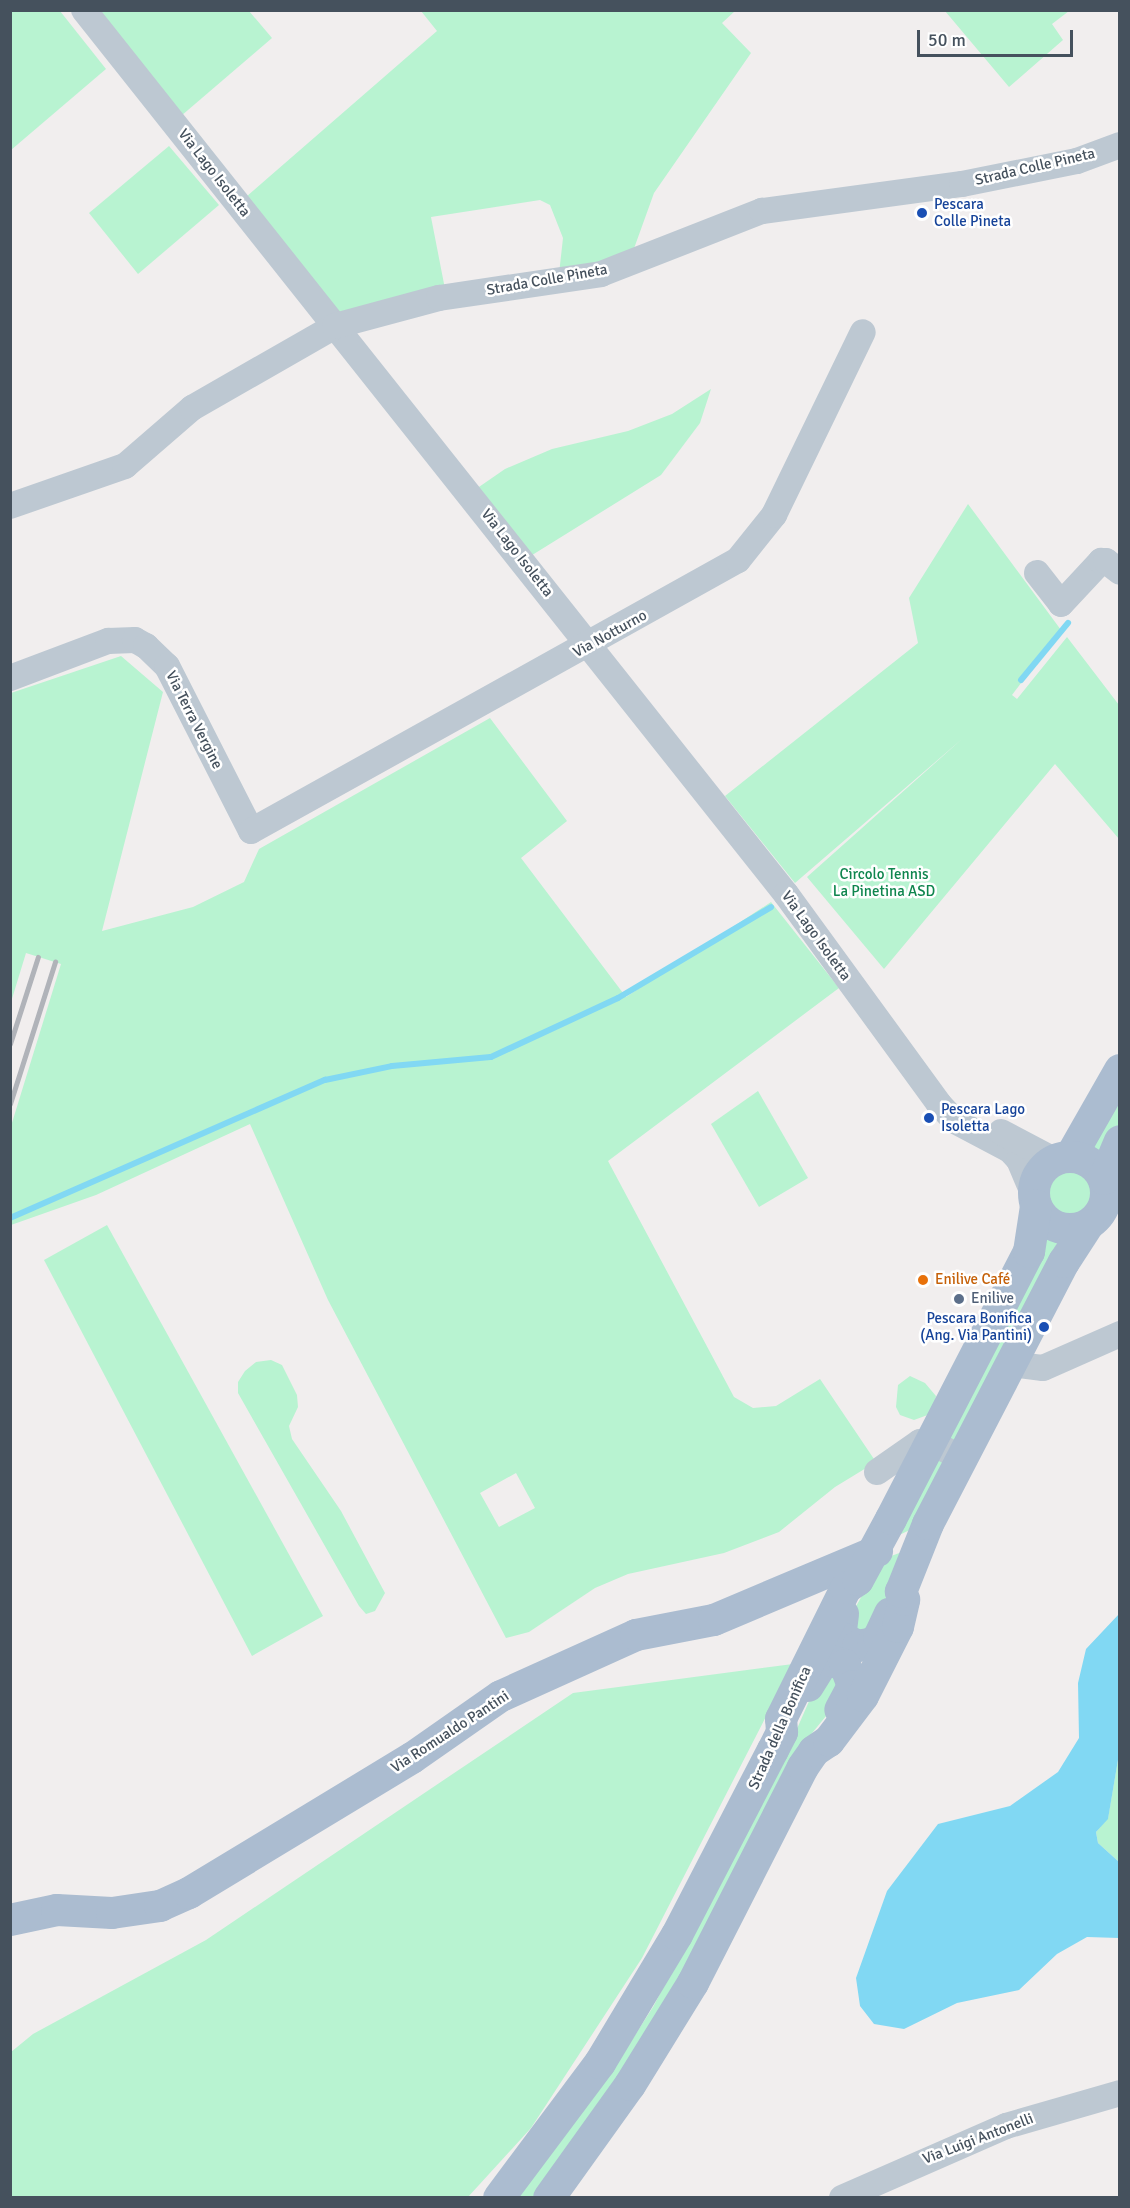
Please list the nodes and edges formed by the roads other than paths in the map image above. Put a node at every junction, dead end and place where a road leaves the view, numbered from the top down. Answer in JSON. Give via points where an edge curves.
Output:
{"nodes":[{"id":1,"x":84,"y":10,"type":"edge"},
{"id":2,"x":1119,"y":144,"type":"edge"},
{"id":3,"x":335,"y":326,"type":"junction"},
{"id":4,"x":863,"y":332,"type":"dead end"},
{"id":5,"x":10,"y":506,"type":"edge"},
{"id":6,"x":1119,"y":572,"type":"edge"},
{"id":7,"x":1037,"y":573,"type":"dead end"},
{"id":8,"x":589,"y":646,"type":"junction"},
{"id":9,"x":10,"y":678,"type":"edge"},
{"id":10,"x":251,"y":831,"type":"joint"},
{"id":11,"x":1119,"y":1070,"type":"edge"},
{"id":12,"x":939,"y":1104,"type":"junction"},
{"id":13,"x":1119,"y":1141,"type":"edge"},
{"id":14,"x":1063,"y":1158,"type":"junction"},
{"id":15,"x":1104,"y":1179,"type":"junction"},
{"id":16,"x":1035,"y":1201,"type":"junction"},
{"id":17,"x":1088,"y":1225,"type":"junction"},
{"id":18,"x":1119,"y":1334,"type":"edge"},
{"id":19,"x":1011,"y":1364,"type":"junction"},
{"id":20,"x":931,"y":1442,"type":"junction"},
{"id":21,"x":966,"y":1450,"type":"junction"},
{"id":22,"x":877,"y":1472,"type":"dead end"},
{"id":23,"x":928,"y":1524,"type":"junction"},
{"id":24,"x":873,"y":1552,"type":"junction"},
{"id":25,"x":858,"y":1580,"type":"junction"},
{"id":26,"x":901,"y":1592,"type":"junction"},
{"id":27,"x":782,"y":1732,"type":"junction"},
{"id":28,"x":814,"y":1751,"type":"junction"},
{"id":29,"x":10,"y":1920,"type":"edge"},
{"id":30,"x":1119,"y":2093,"type":"edge"},
{"id":31,"x":499,"y":2198,"type":"edge"},
{"id":32,"x":549,"y":2198,"type":"edge"},
{"id":33,"x":842,"y":2198,"type":"edge"}],
"edges":[{"from":1,"to":3,"type":"street","name":"Via Lago Isoletta"},
{"from":2,"to":3,"type":"street","name":"Strada Colle Pineta","via":[[1077,160],[962,184],[762,211],[601,274],[439,298]]},
{"from":3,"to":5,"type":"street","name":"Strada Colle Pineta","via":[[192,408],[125,466]]},
{"from":3,"to":8,"type":"street","name":"Via Lago Isoletta"},
{"from":4,"to":8,"type":"street","name":"Via Notturno","via":[[774,515],[752,547],[731,564]]},
{"from":6,"to":7,"type":"street","via":[[1101,561],[1061,604]]},
{"from":8,"to":10,"type":"street","name":"Via Notturno"},
{"from":8,"to":12,"type":"street","name":"Via Lago Isoletta","via":[[786,894]]},
{"from":9,"to":10,"type":"street","name":"Via Terra Vergine","via":[[108,641],[135,640],[146,646],[167,666]]},
{"from":11,"to":14,"type":"main road"},
{"from":12,"to":14,"type":"street","name":"Via Lago Isoletta"},
{"from":12,"to":16,"type":"street","name":"Via Lago Isoletta","via":[[955,1121],[1010,1150],[1019,1160]]},
{"from":13,"to":15,"type":"main road"},
{"from":14,"to":15,"type":"main road","via":[[1095,1165]]},
{"from":14,"to":16,"type":"main road","via":[[1038,1174]]},
{"from":15,"to":17,"type":"main road","via":[[1104,1205]]},
{"from":16,"to":17,"type":"main road","via":[[1053,1225],[1071,1229]]},
{"from":16,"to":20,"type":"main road","name":"Strada della Bonifica","via":[[1029,1252]]},
{"from":17,"to":19,"type":"main road"},
{"from":18,"to":19,"type":"street","via":[[1043,1368]]},
{"from":19,"to":21,"type":"main road"},
{"from":20,"to":21,"type":"street","via":[[954,1454]]},
{"from":20,"to":22,"type":"street","via":[[920,1442]]},
{"from":20,"to":24,"type":"main road","name":"Strada della Bonifica"},
{"from":21,"to":23,"type":"main road"},
{"from":23,"to":24,"type":"main road","name":"Via Romualdo Pantini","via":[[914,1538]]},
{"from":23,"to":26,"type":"main road"},
{"from":24,"to":25,"type":"main road","name":"Strada della Bonifica"},
{"from":24,"to":29,"type":"main road","name":"Via Romualdo Pantini","via":[[714,1620],[636,1635],[501,1696],[412,1758],[189,1893],[160,1906],[112,1913],[57,1910]]},
{"from":25,"to":26,"type":"main road","via":[[839,1627],[840,1637],[854,1645],[868,1644],[879,1637]]},
{"from":25,"to":27,"type":"main road","name":"Strada della Bonifica","via":[[846,1588],[781,1719]]},
{"from":26,"to":28,"type":"main road","via":[[903,1611],[898,1627],[863,1696],[829,1741]]},
{"from":27,"to":28,"type":"main road","via":[[792,1723],[820,1664],[831,1658],[839,1661],[851,1673],[853,1686]]},
{"from":27,"to":31,"type":"main road","name":"Strada della Bonifica","via":[[624,2028],[542,2145]]},
{"from":28,"to":32,"type":"main road","via":[[664,2033]]},
{"from":30,"to":33,"type":"street","name":"Via Luigi Antonelli","via":[[1006,2126]]}]}
